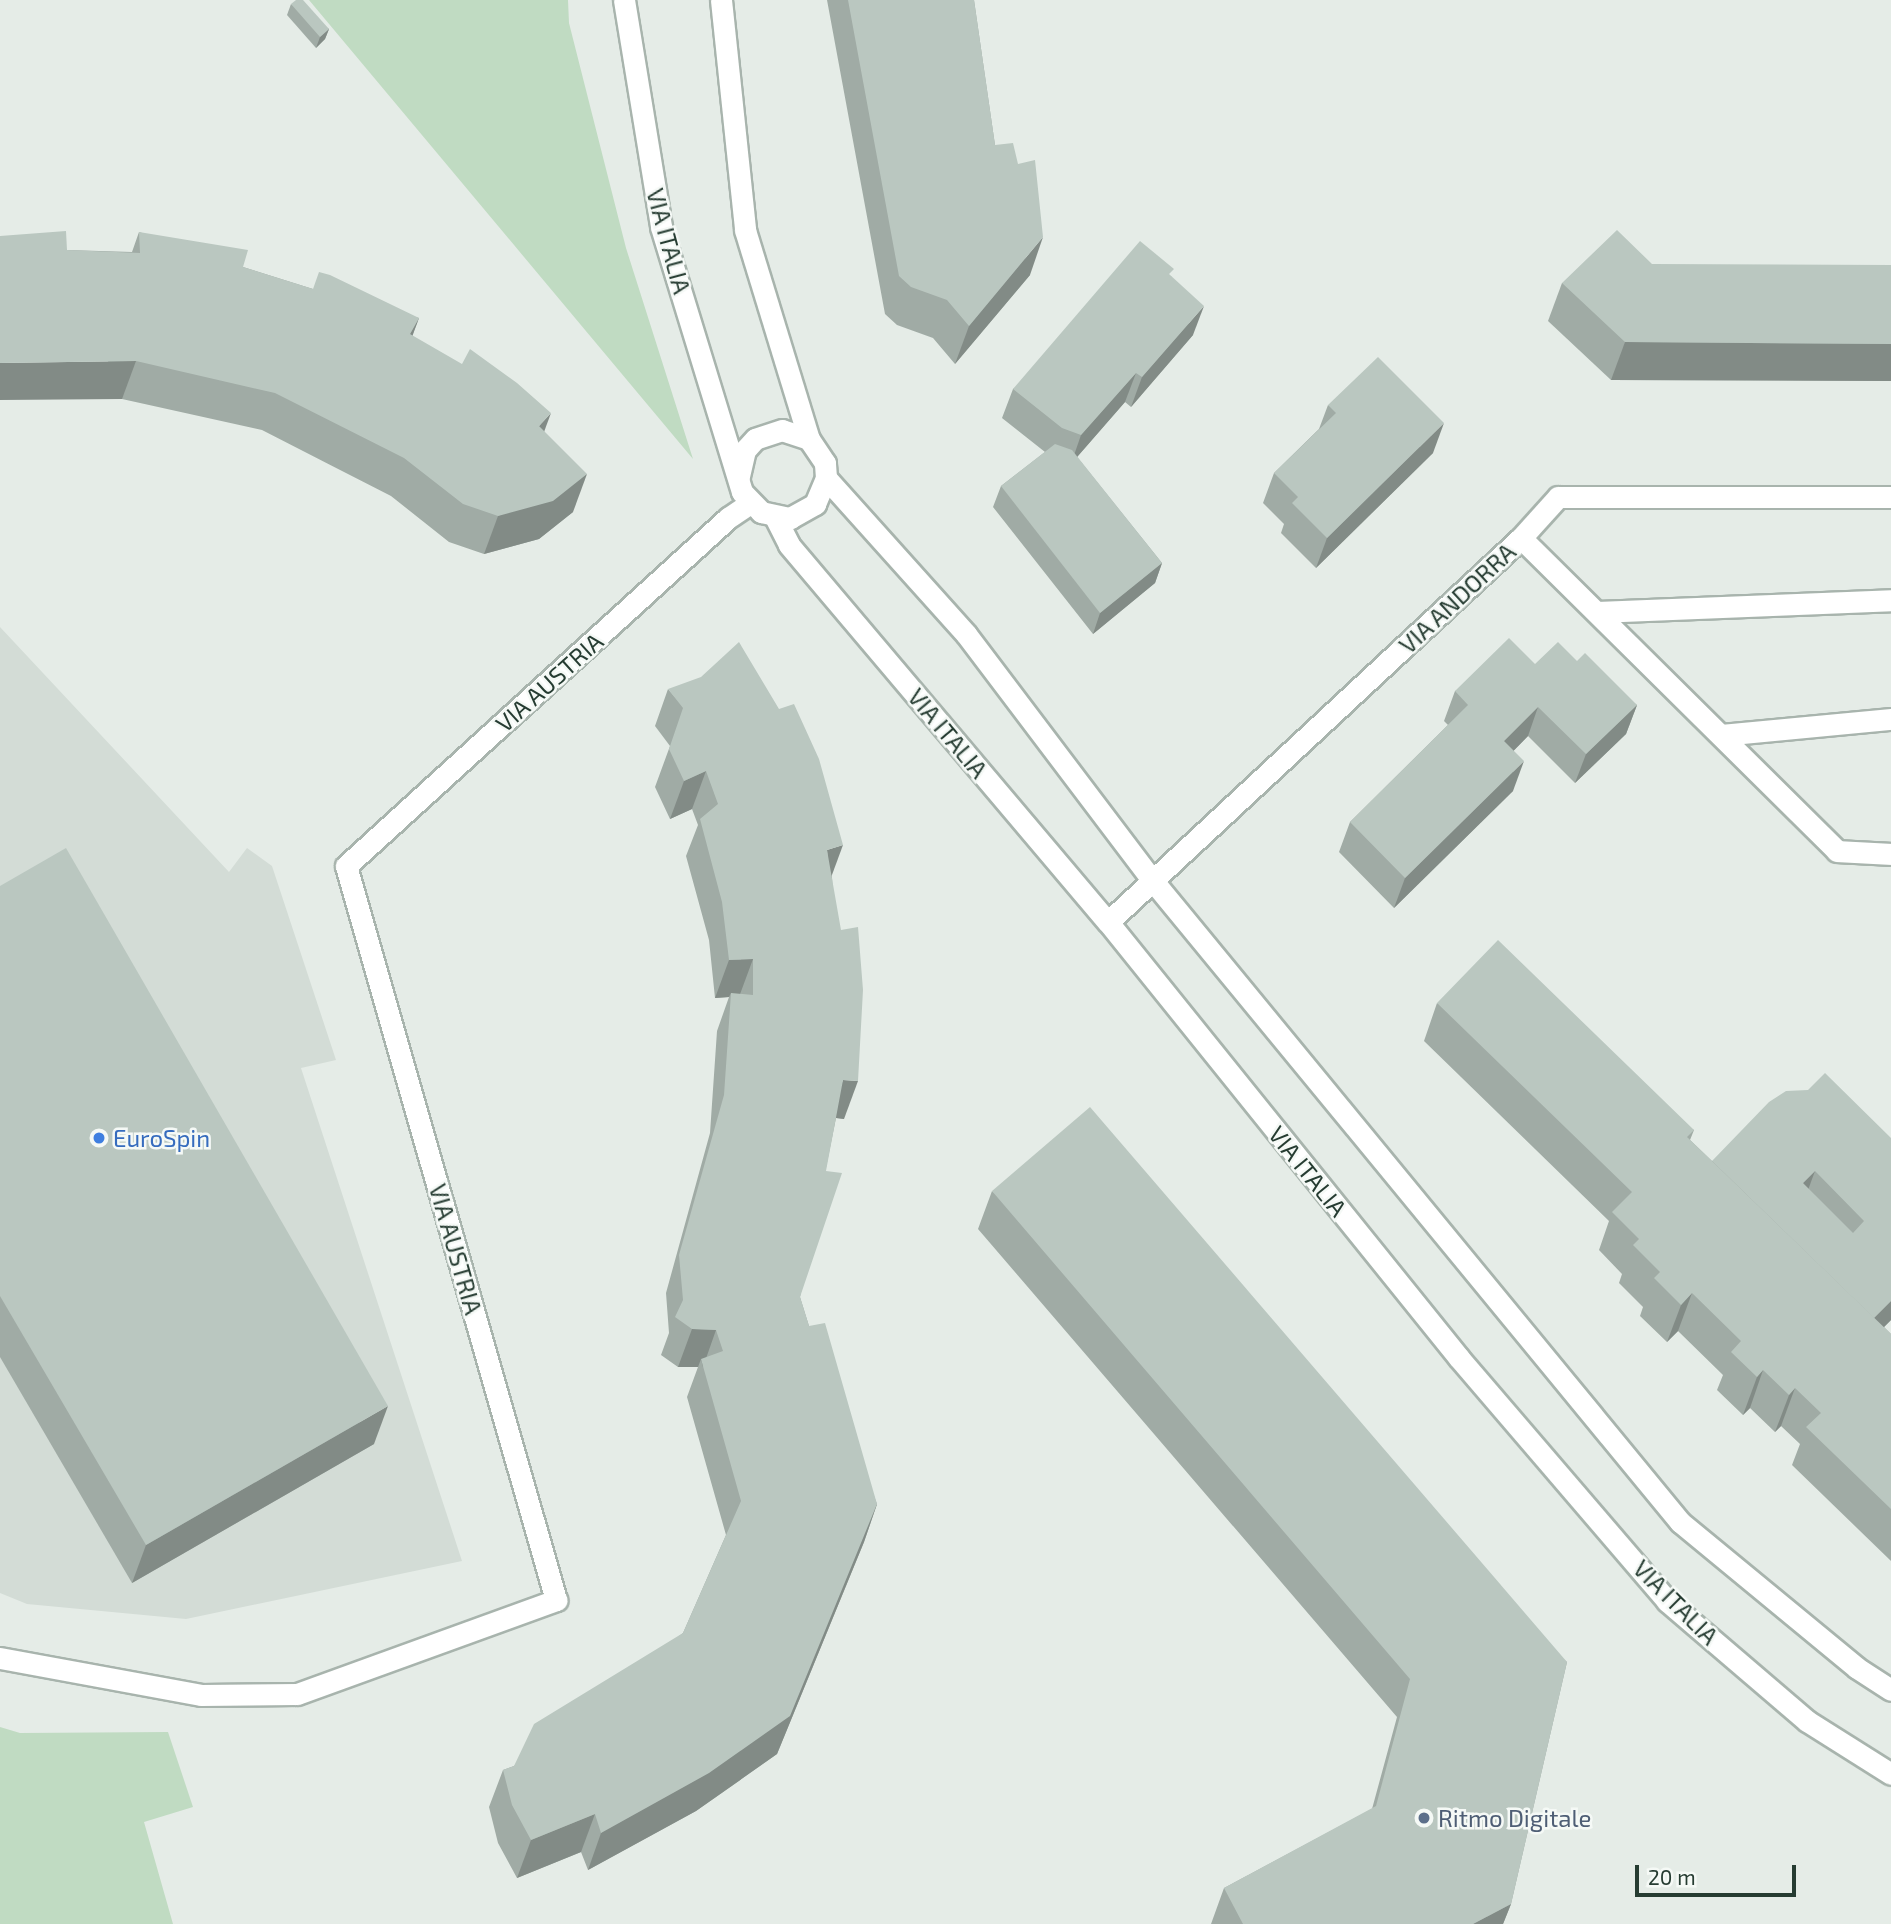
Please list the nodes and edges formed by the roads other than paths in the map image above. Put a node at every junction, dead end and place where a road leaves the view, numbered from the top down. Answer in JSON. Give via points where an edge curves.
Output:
{"nodes":[{"id":1,"x":624,"y":0,"type":"edge"},
{"id":2,"x":721,"y":0,"type":"edge"},
{"id":3,"x":809,"y":439,"type":"junction"},
{"id":4,"x":739,"y":477,"type":"junction"},
{"id":5,"x":826,"y":478,"type":"junction"},
{"id":6,"x":1891,"y":497,"type":"edge"},
{"id":7,"x":750,"y":503,"type":"junction"},
{"id":8,"x":775,"y":517,"type":"junction"},
{"id":9,"x":1521,"y":538,"type":"junction"},
{"id":10,"x":1891,"y":600,"type":"edge"},
{"id":11,"x":1597,"y":612,"type":"junction"},
{"id":12,"x":1891,"y":719,"type":"edge"},
{"id":13,"x":1721,"y":735,"type":"junction"},
{"id":14,"x":1891,"y":854,"type":"edge"},
{"id":15,"x":1153,"y":881,"type":"junction"},
{"id":16,"x":1108,"y":922,"type":"junction"},
{"id":17,"x":0,"y":1658,"type":"edge"},
{"id":18,"x":1891,"y":1690,"type":"edge"},
{"id":19,"x":1891,"y":1774,"type":"edge"}],
"edges":[{"from":1,"to":4,"type":"street","name":"VIA ITALIA","via":[[661,228]]},
{"from":2,"to":3,"type":"street","via":[[745,230]]},
{"from":3,"to":4,"type":"street","via":[[782,430],[755,439],[745,450]]},
{"from":3,"to":5,"type":"street","via":[[825,463]]},
{"from":4,"to":7,"type":"street"},
{"from":5,"to":8,"type":"street","via":[[815,504],[797,515]]},
{"from":5,"to":15,"type":"street","via":[[966,634]]},
{"from":6,"to":9,"type":"street","name":"VIA ANDORRA","via":[[1558,497]]},
{"from":7,"to":8,"type":"street"},
{"from":7,"to":17,"type":"street","name":"VIA AUSTRIA","via":[[728,518],[346,866],[556,1600],[297,1695],[201,1695]]},
{"from":8,"to":16,"type":"street","name":"VIA ITALIA","via":[[789,545]]},
{"from":9,"to":11,"type":"street"},
{"from":9,"to":15,"type":"street","name":"VIA ANDORRA"},
{"from":10,"to":11,"type":"street"},
{"from":11,"to":13,"type":"street"},
{"from":12,"to":13,"type":"street"},
{"from":13,"to":14,"type":"street","via":[[1837,851]]},
{"from":15,"to":16,"type":"street","name":"VIA ANDORRA"},
{"from":15,"to":18,"type":"street","via":[[1680,1522],[1857,1668]]},
{"from":16,"to":19,"type":"street","name":"VIA ITALIA","via":[[1458,1358],[1667,1601],[1807,1721]]}]}
